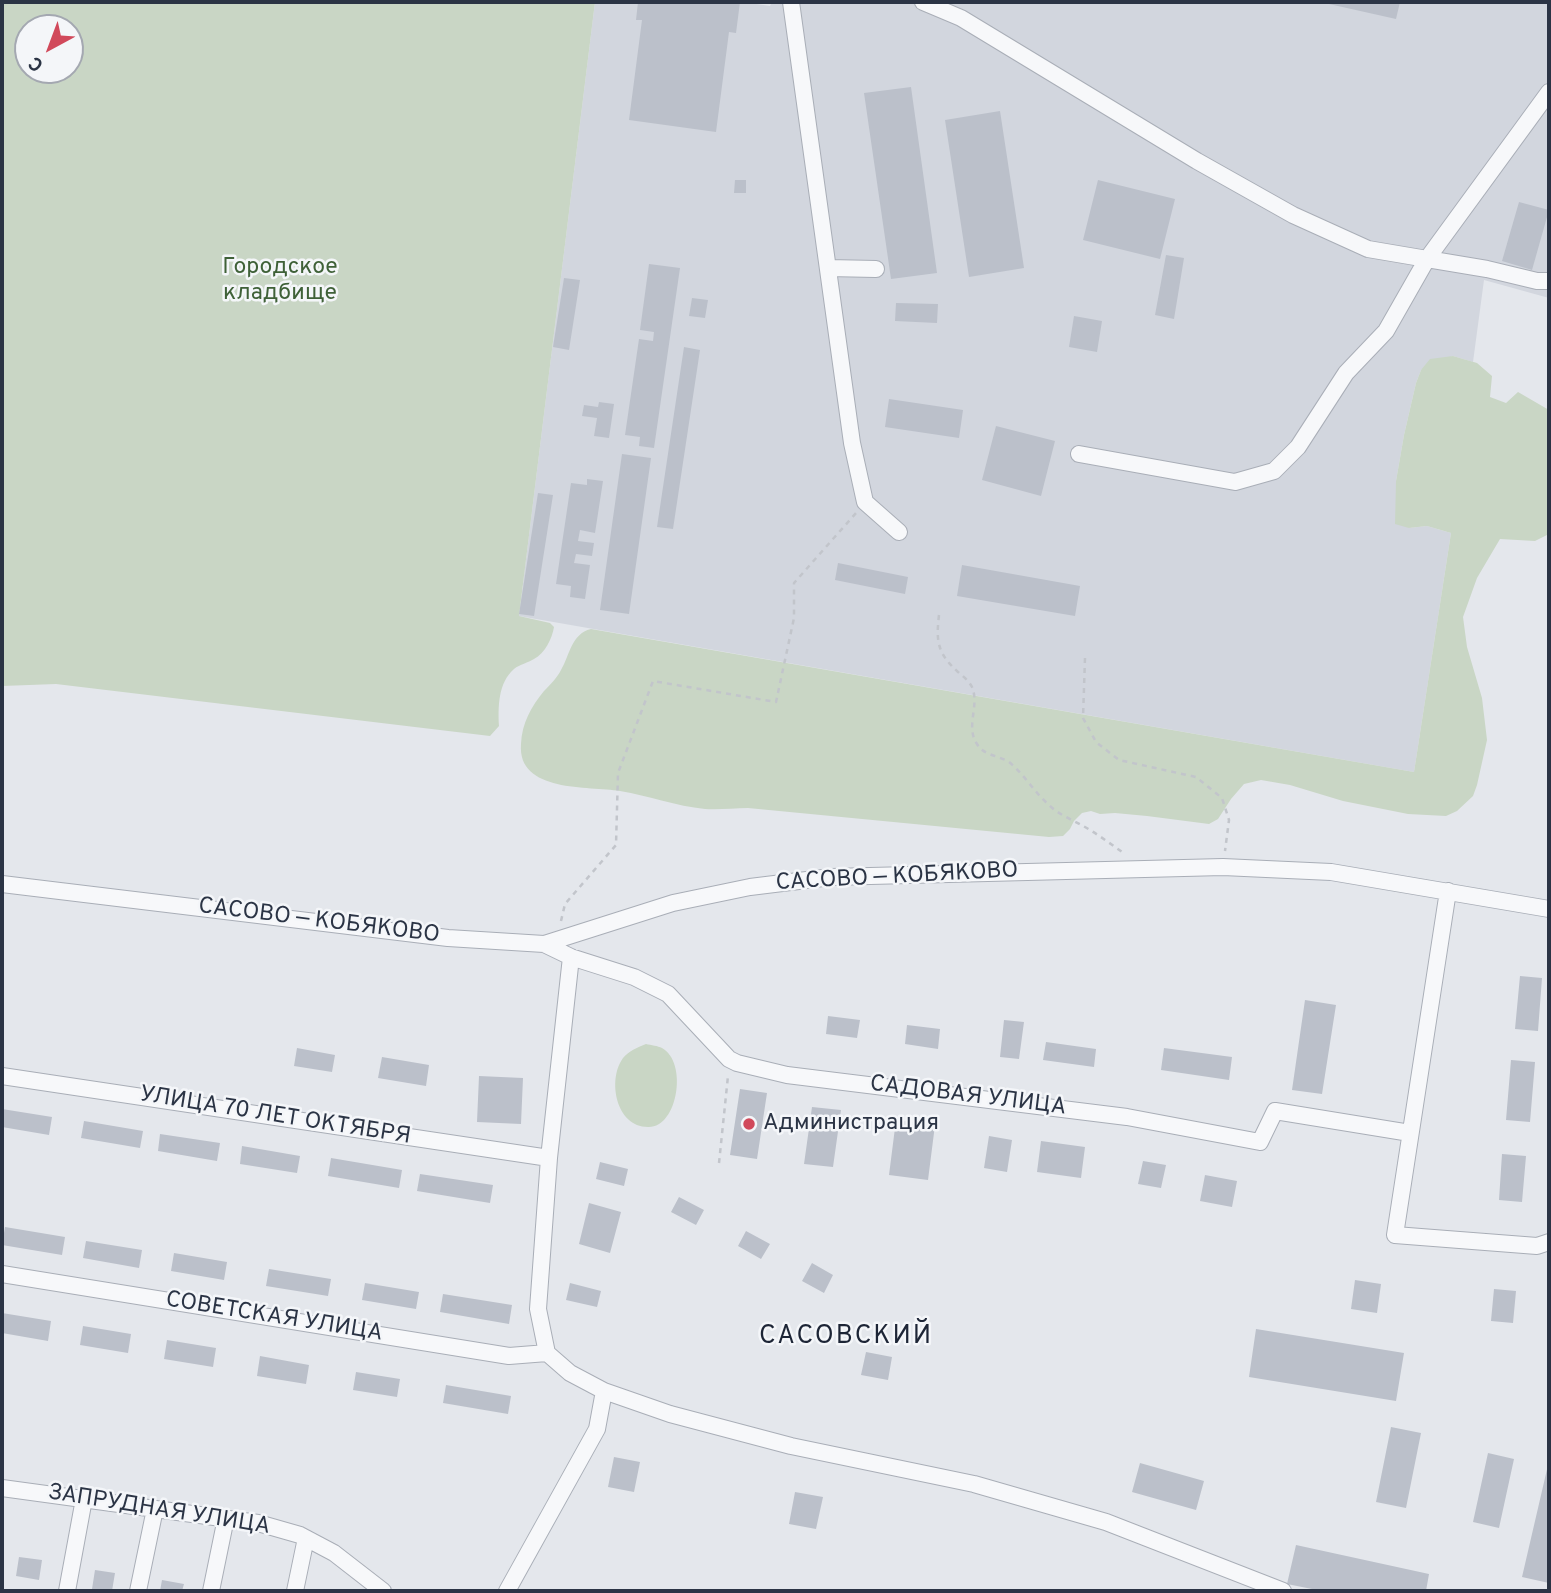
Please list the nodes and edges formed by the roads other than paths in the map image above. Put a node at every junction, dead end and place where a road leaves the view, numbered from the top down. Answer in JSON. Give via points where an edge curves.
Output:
{"nodes":[{"id":1,"x":791,"y":2,"type":"edge"},
{"id":2,"x":923,"y":2,"type":"edge"},
{"id":3,"x":1549,"y":92,"type":"edge"},
{"id":4,"x":1427,"y":259,"type":"junction"},
{"id":5,"x":828,"y":268,"type":"junction"},
{"id":6,"x":876,"y":269,"type":"dead end"},
{"id":7,"x":1549,"y":281,"type":"edge"},
{"id":8,"x":1079,"y":454,"type":"dead end"},
{"id":9,"x":899,"y":532,"type":"dead end"},
{"id":10,"x":2,"y":884,"type":"edge"},
{"id":11,"x":1447,"y":891,"type":"junction"},
{"id":12,"x":1549,"y":909,"type":"edge"},
{"id":13,"x":549,"y":942,"type":"junction"},
{"id":14,"x":571,"y":957,"type":"junction"},
{"id":15,"x":2,"y":1076,"type":"edge"},
{"id":16,"x":1410,"y":1133,"type":"junction"},
{"id":17,"x":549,"y":1158,"type":"junction"},
{"id":18,"x":1549,"y":1242,"type":"edge"},
{"id":19,"x":2,"y":1274,"type":"edge"},
{"id":20,"x":547,"y":1353,"type":"junction"},
{"id":21,"x":604,"y":1391,"type":"junction"},
{"id":22,"x":2,"y":1488,"type":"edge"},
{"id":23,"x":84,"y":1499,"type":"junction"},
{"id":24,"x":155,"y":1509,"type":"junction"},
{"id":25,"x":226,"y":1518,"type":"junction"},
{"id":26,"x":306,"y":1538,"type":"junction"},
{"id":27,"x":67,"y":1591,"type":"edge"},
{"id":28,"x":138,"y":1591,"type":"edge"},
{"id":29,"x":211,"y":1591,"type":"edge"},
{"id":30,"x":295,"y":1591,"type":"edge"},
{"id":31,"x":383,"y":1591,"type":"edge"},
{"id":32,"x":507,"y":1591,"type":"edge"},
{"id":33,"x":1283,"y":1591,"type":"edge"}],
"edges":[{"from":1,"to":5,"type":"street"},
{"from":2,"to":4,"type":"street","via":[[961,18],[1293,215],[1368,248]]},
{"from":3,"to":4,"type":"street"},
{"from":4,"to":7,"type":"street"},
{"from":4,"to":8,"type":"street","via":[[1386,331],[1346,373],[1298,447],[1273,471],[1235,482]]},
{"from":5,"to":6,"type":"street"},
{"from":5,"to":9,"type":"street","via":[[852,443],[865,502]]},
{"from":10,"to":13,"type":"street","name":"САСОВО — КОБЯКОВО","via":[[448,938]]},
{"from":11,"to":12,"type":"street","name":"САСОВО — КОБЯКОВО"},
{"from":11,"to":13,"type":"street","name":"САСОВО — КОБЯКОВО","via":[[1331,872],[1223,867],[831,877],[750,887],[673,904]]},
{"from":11,"to":16,"type":"street"},
{"from":13,"to":14,"type":"street"},
{"from":14,"to":16,"type":"street","name":"САДОВАЯ УЛИЦА","via":[[668,993],[729,1059],[787,1075],[1127,1117],[1260,1142],[1275,1111]]},
{"from":14,"to":17,"type":"street"},
{"from":15,"to":17,"type":"street","name":"УЛИЦА 70 ЛЕТ ОКТЯБРЯ"},
{"from":16,"to":18,"type":"street","via":[[1395,1235],[1537,1246]]},
{"from":17,"to":20,"type":"street","via":[[538,1309]]},
{"from":19,"to":20,"type":"street","name":"СОВЕТСКАЯ УЛИЦА","via":[[509,1356]]},
{"from":20,"to":21,"type":"street","via":[[570,1373]]},
{"from":21,"to":32,"type":"street","via":[[597,1429]]},
{"from":21,"to":33,"type":"street","via":[[670,1415],[974,1484],[1106,1522]]},
{"from":22,"to":23,"type":"street","name":"ЗАПРУДНАЯ УЛИЦА"},
{"from":23,"to":24,"type":"street","name":"ЗАПРУДНАЯ УЛИЦА"},
{"from":23,"to":27,"type":"street"},
{"from":24,"to":25,"type":"street","name":"ЗАПРУДНАЯ УЛИЦА"},
{"from":24,"to":28,"type":"street"},
{"from":25,"to":26,"type":"street","name":"ЗАПРУДНАЯ УЛИЦА","via":[[258,1522]]},
{"from":25,"to":29,"type":"street"},
{"from":26,"to":30,"type":"street"},
{"from":26,"to":31,"type":"street","name":"ЗАПРУДНАЯ УЛИЦА","via":[[334,1553]]}]}
